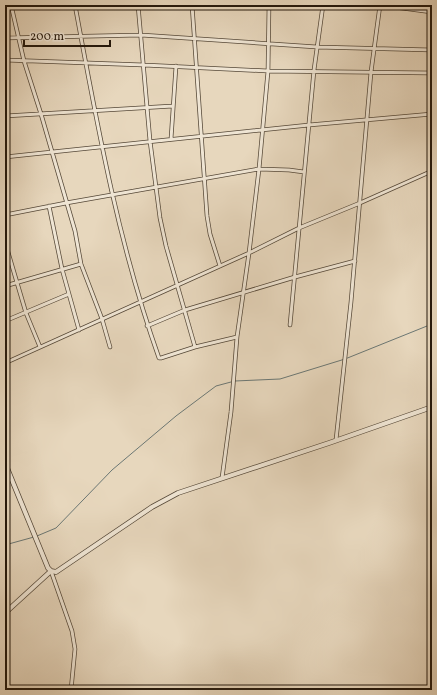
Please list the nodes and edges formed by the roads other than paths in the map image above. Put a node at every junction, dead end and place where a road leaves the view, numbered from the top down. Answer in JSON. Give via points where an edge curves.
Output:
{"nodes":[{"id":1,"x":11,"y":5,"type":"edge"},
{"id":2,"x":75,"y":5,"type":"edge"},
{"id":3,"x":138,"y":5,"type":"edge"},
{"id":4,"x":192,"y":5,"type":"edge"},
{"id":5,"x":269,"y":5,"type":"edge"},
{"id":6,"x":323,"y":5,"type":"edge"},
{"id":7,"x":379,"y":5,"type":"edge"},
{"id":8,"x":432,"y":12,"type":"edge"},
{"id":9,"x":141,"y":35,"type":"junction"},
{"id":10,"x":81,"y":36,"type":"junction"},
{"id":11,"x":194,"y":37,"type":"junction"},
{"id":12,"x":5,"y":38,"type":"edge"},
{"id":13,"x":18,"y":38,"type":"junction"},
{"id":14,"x":268,"y":43,"type":"junction"},
{"id":15,"x":317,"y":47,"type":"junction"},
{"id":16,"x":374,"y":48,"type":"junction"},
{"id":17,"x":432,"y":50,"type":"edge"},
{"id":18,"x":5,"y":60,"type":"edge"},
{"id":19,"x":24,"y":61,"type":"junction"},
{"id":20,"x":86,"y":63,"type":"junction"},
{"id":21,"x":144,"y":65,"type":"junction"},
{"id":22,"x":176,"y":66,"type":"junction"},
{"id":23,"x":196,"y":67,"type":"junction"},
{"id":24,"x":314,"y":70,"type":"junction"},
{"id":25,"x":268,"y":71,"type":"junction"},
{"id":26,"x":371,"y":72,"type":"junction"},
{"id":27,"x":432,"y":73,"type":"edge"},
{"id":28,"x":173,"y":106,"type":"junction"},
{"id":29,"x":147,"y":107,"type":"junction"},
{"id":30,"x":96,"y":110,"type":"junction"},
{"id":31,"x":42,"y":114,"type":"junction"},
{"id":32,"x":432,"y":114,"type":"edge"},
{"id":33,"x":5,"y":116,"type":"edge"},
{"id":34,"x":367,"y":120,"type":"junction"},
{"id":35,"x":309,"y":125,"type":"junction"},
{"id":36,"x":263,"y":129,"type":"junction"},
{"id":37,"x":200,"y":136,"type":"junction"},
{"id":38,"x":171,"y":139,"type":"junction"},
{"id":39,"x":150,"y":141,"type":"junction"},
{"id":40,"x":102,"y":146,"type":"junction"},
{"id":41,"x":52,"y":152,"type":"junction"},
{"id":42,"x":5,"y":157,"type":"edge"},
{"id":43,"x":432,"y":165,"type":"edge"},
{"id":44,"x":259,"y":169,"type":"junction"},
{"id":45,"x":304,"y":172,"type":"junction"},
{"id":46,"x":432,"y":172,"type":"edge"},
{"id":47,"x":204,"y":178,"type":"junction"},
{"id":48,"x":155,"y":188,"type":"junction"},
{"id":49,"x":432,"y":191,"type":"edge"},
{"id":50,"x":113,"y":194,"type":"junction"},
{"id":51,"x":66,"y":203,"type":"junction"},
{"id":52,"x":360,"y":203,"type":"junction"},
{"id":53,"x":49,"y":206,"type":"junction"},
{"id":54,"x":432,"y":209,"type":"edge"},
{"id":55,"x":5,"y":215,"type":"edge"},
{"id":56,"x":299,"y":228,"type":"junction"},
{"id":57,"x":432,"y":228,"type":"edge"},
{"id":58,"x":5,"y":242,"type":"edge"},
{"id":59,"x":249,"y":252,"type":"junction"},
{"id":60,"x":355,"y":261,"type":"junction"},
{"id":61,"x":81,"y":264,"type":"junction"},
{"id":62,"x":220,"y":266,"type":"junction"},
{"id":63,"x":62,"y":269,"type":"junction"},
{"id":64,"x":295,"y":277,"type":"junction"},
{"id":65,"x":16,"y":283,"type":"junction"},
{"id":66,"x":177,"y":285,"type":"junction"},
{"id":67,"x":5,"y":286,"type":"edge"},
{"id":68,"x":243,"y":293,"type":"junction"},
{"id":69,"x":69,"y":294,"type":"junction"},
{"id":70,"x":140,"y":302,"type":"junction"},
{"id":71,"x":185,"y":310,"type":"junction"},
{"id":72,"x":26,"y":313,"type":"junction"},
{"id":73,"x":102,"y":319,"type":"junction"},
{"id":74,"x":5,"y":321,"type":"edge"},
{"id":75,"x":290,"y":325,"type":"dead end"},
{"id":76,"x":148,"y":326,"type":"junction"},
{"id":77,"x":79,"y":330,"type":"junction"},
{"id":78,"x":237,"y":336,"type":"junction"},
{"id":79,"x":110,"y":347,"type":"dead end"},
{"id":80,"x":195,"y":347,"type":"junction"},
{"id":81,"x":40,"y":348,"type":"junction"},
{"id":82,"x":5,"y":363,"type":"edge"},
{"id":83,"x":432,"y":406,"type":"edge"},
{"id":84,"x":336,"y":440,"type":"junction"},
{"id":85,"x":5,"y":463,"type":"edge"},
{"id":86,"x":222,"y":478,"type":"junction"},
{"id":87,"x":51,"y":571,"type":"junction"},
{"id":88,"x":5,"y":613,"type":"edge"},
{"id":89,"x":71,"y":690,"type":"edge"}],
"edges":[{"from":1,"to":13,"type":"street"},
{"from":2,"to":10,"type":"street"},
{"from":3,"to":9,"type":"street"},
{"from":4,"to":11,"type":"street"},
{"from":5,"to":14,"type":"street"},
{"from":6,"to":15,"type":"street"},
{"from":7,"to":8,"type":"street"},
{"from":7,"to":16,"type":"street"},
{"from":9,"to":10,"type":"street"},
{"from":9,"to":11,"type":"street"},
{"from":9,"to":21,"type":"street"},
{"from":10,"to":13,"type":"street"},
{"from":10,"to":20,"type":"street"},
{"from":11,"to":14,"type":"street"},
{"from":11,"to":23,"type":"street"},
{"from":12,"to":13,"type":"street"},
{"from":13,"to":19,"type":"street"},
{"from":14,"to":15,"type":"street"},
{"from":14,"to":25,"type":"street"},
{"from":15,"to":16,"type":"street"},
{"from":15,"to":24,"type":"street"},
{"from":16,"to":17,"type":"street"},
{"from":16,"to":26,"type":"street"},
{"from":18,"to":19,"type":"street"},
{"from":19,"to":20,"type":"street"},
{"from":19,"to":31,"type":"street"},
{"from":20,"to":21,"type":"street"},
{"from":20,"to":30,"type":"street"},
{"from":21,"to":22,"type":"street"},
{"from":21,"to":29,"type":"street"},
{"from":22,"to":23,"type":"street"},
{"from":22,"to":28,"type":"street"},
{"from":23,"to":25,"type":"street"},
{"from":23,"to":37,"type":"street"},
{"from":24,"to":25,"type":"street"},
{"from":24,"to":26,"type":"street"},
{"from":24,"to":35,"type":"street"},
{"from":25,"to":36,"type":"street"},
{"from":26,"to":27,"type":"street"},
{"from":26,"to":34,"type":"street"},
{"from":28,"to":29,"type":"street"},
{"from":28,"to":38,"type":"street"},
{"from":29,"to":30,"type":"street"},
{"from":29,"to":39,"type":"street"},
{"from":30,"to":31,"type":"street"},
{"from":30,"to":40,"type":"street"},
{"from":31,"to":33,"type":"street"},
{"from":31,"to":41,"type":"street"},
{"from":32,"to":34,"type":"street"},
{"from":34,"to":35,"type":"street"},
{"from":34,"to":52,"type":"street"},
{"from":35,"to":36,"type":"street"},
{"from":35,"to":45,"type":"street"},
{"from":36,"to":37,"type":"street"},
{"from":36,"to":44,"type":"street"},
{"from":37,"to":38,"type":"street"},
{"from":37,"to":47,"type":"street"},
{"from":38,"to":39,"type":"street"},
{"from":39,"to":40,"type":"street"},
{"from":39,"to":48,"type":"street"},
{"from":40,"to":41,"type":"street"},
{"from":40,"to":50,"type":"street"},
{"from":41,"to":42,"type":"street"},
{"from":41,"to":51,"type":"street"},
{"from":43,"to":46,"type":"street"},
{"from":44,"to":45,"type":"street"},
{"from":44,"to":47,"type":"street"},
{"from":44,"to":59,"type":"street"},
{"from":45,"to":56,"type":"street"},
{"from":46,"to":49,"type":"street"},
{"from":46,"to":52,"type":"street"},
{"from":47,"to":48,"type":"street"},
{"from":47,"to":62,"type":"street","via":[[210,234]]},
{"from":48,"to":50,"type":"street"},
{"from":48,"to":66,"type":"street"},
{"from":50,"to":51,"type":"street"},
{"from":50,"to":70,"type":"street"},
{"from":51,"to":53,"type":"street"},
{"from":51,"to":61,"type":"street","via":[[75,231]]},
{"from":52,"to":56,"type":"street"},
{"from":52,"to":60,"type":"street"},
{"from":53,"to":55,"type":"street"},
{"from":53,"to":63,"type":"street"},
{"from":54,"to":57,"type":"street"},
{"from":56,"to":59,"type":"street"},
{"from":56,"to":64,"type":"street"},
{"from":58,"to":65,"type":"street"},
{"from":59,"to":62,"type":"street"},
{"from":59,"to":68,"type":"street"},
{"from":60,"to":64,"type":"street"},
{"from":60,"to":84,"type":"street"},
{"from":61,"to":63,"type":"street"},
{"from":61,"to":73,"type":"street"},
{"from":62,"to":66,"type":"street"},
{"from":63,"to":65,"type":"street"},
{"from":63,"to":69,"type":"street"},
{"from":64,"to":68,"type":"street"},
{"from":64,"to":75,"type":"street"},
{"from":65,"to":67,"type":"street"},
{"from":65,"to":72,"type":"street"},
{"from":66,"to":70,"type":"street"},
{"from":66,"to":71,"type":"street"},
{"from":68,"to":71,"type":"street"},
{"from":68,"to":78,"type":"street"},
{"from":69,"to":72,"type":"street"},
{"from":69,"to":77,"type":"street"},
{"from":70,"to":73,"type":"street"},
{"from":70,"to":76,"type":"street"},
{"from":71,"to":76,"type":"street"},
{"from":71,"to":80,"type":"street"},
{"from":72,"to":74,"type":"street"},
{"from":72,"to":81,"type":"street"},
{"from":73,"to":77,"type":"street"},
{"from":73,"to":79,"type":"street"},
{"from":76,"to":80,"type":"street","via":[[160,358]]},
{"from":77,"to":81,"type":"street"},
{"from":78,"to":80,"type":"street"},
{"from":78,"to":86,"type":"street","via":[[231,412]]},
{"from":81,"to":82,"type":"street"},
{"from":83,"to":84,"type":"street"},
{"from":84,"to":86,"type":"street"},
{"from":85,"to":87,"type":"street"},
{"from":86,"to":87,"type":"street","via":[[178,493],[152,507],[56,572]]},
{"from":87,"to":88,"type":"street"},
{"from":87,"to":89,"type":"street","via":[[72,630],[74,655]]}]}
